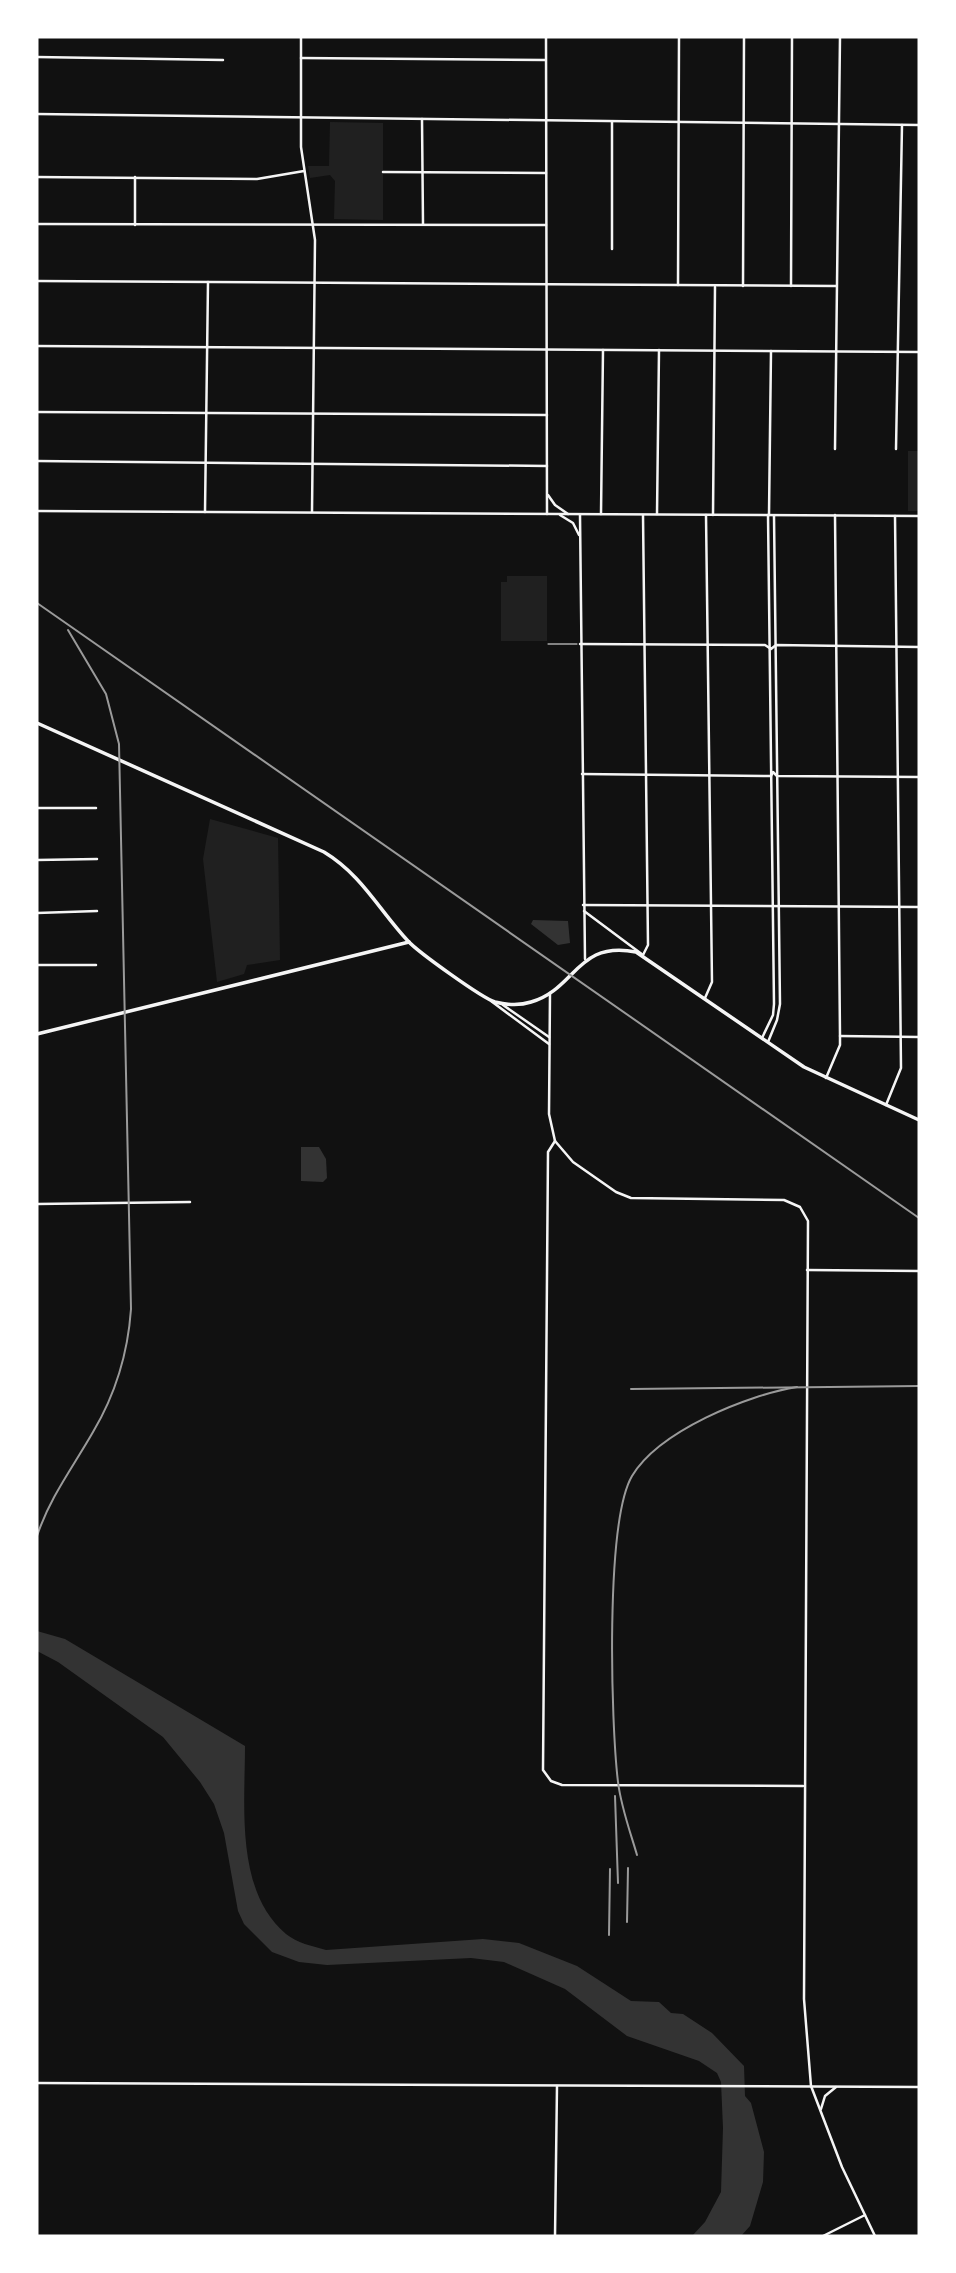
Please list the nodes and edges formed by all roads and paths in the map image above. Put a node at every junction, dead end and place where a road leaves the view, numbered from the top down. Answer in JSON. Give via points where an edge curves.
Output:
{"nodes":[{"id":1,"x":301,"y":37,"type":"edge"},
{"id":2,"x":546,"y":37,"type":"edge"},
{"id":3,"x":679,"y":37,"type":"edge"},
{"id":4,"x":744,"y":37,"type":"edge"},
{"id":5,"x":792,"y":37,"type":"edge"},
{"id":6,"x":840,"y":37,"type":"edge"},
{"id":7,"x":37,"y":57,"type":"edge"},
{"id":8,"x":300,"y":58,"type":"junction"},
{"id":9,"x":223,"y":60,"type":"dead end"},
{"id":10,"x":545,"y":60,"type":"junction"},
{"id":11,"x":37,"y":114,"type":"edge"},
{"id":12,"x":300,"y":117,"type":"junction"},
{"id":13,"x":422,"y":118,"type":"junction"},
{"id":14,"x":546,"y":120,"type":"junction"},
{"id":15,"x":612,"y":121,"type":"junction"},
{"id":16,"x":678,"y":122,"type":"junction"},
{"id":17,"x":743,"y":122,"type":"junction"},
{"id":18,"x":792,"y":123,"type":"junction"},
{"id":19,"x":839,"y":125,"type":"junction"},
{"id":20,"x":902,"y":125,"type":"junction"},
{"id":21,"x":919,"y":125,"type":"edge"},
{"id":22,"x":304,"y":171,"type":"junction"},
{"id":23,"x":383,"y":172,"type":"dead end"},
{"id":24,"x":423,"y":173,"type":"junction"},
{"id":25,"x":546,"y":173,"type":"junction"},
{"id":26,"x":37,"y":177,"type":"edge"},
{"id":27,"x":135,"y":177,"type":"junction"},
{"id":28,"x":313,"y":223,"type":"junction"},
{"id":29,"x":37,"y":224,"type":"edge"},
{"id":30,"x":423,"y":224,"type":"junction"},
{"id":31,"x":135,"y":225,"type":"junction"},
{"id":32,"x":546,"y":225,"type":"junction"},
{"id":33,"x":612,"y":248,"type":"dead end"},
{"id":34,"x":37,"y":281,"type":"edge"},
{"id":35,"x":208,"y":282,"type":"junction"},
{"id":36,"x":315,"y":283,"type":"junction"},
{"id":37,"x":546,"y":284,"type":"junction"},
{"id":38,"x":677,"y":285,"type":"junction"},
{"id":39,"x":716,"y":286,"type":"junction"},
{"id":40,"x":743,"y":286,"type":"junction"},
{"id":41,"x":791,"y":286,"type":"junction"},
{"id":42,"x":836,"y":286,"type":"junction"},
{"id":43,"x":37,"y":346,"type":"edge"},
{"id":44,"x":209,"y":347,"type":"junction"},
{"id":45,"x":314,"y":347,"type":"junction"},
{"id":46,"x":547,"y":349,"type":"junction"},
{"id":47,"x":603,"y":350,"type":"junction"},
{"id":48,"x":659,"y":350,"type":"junction"},
{"id":49,"x":715,"y":351,"type":"junction"},
{"id":50,"x":771,"y":351,"type":"junction"},
{"id":51,"x":835,"y":351,"type":"junction"},
{"id":52,"x":897,"y":352,"type":"junction"},
{"id":53,"x":919,"y":352,"type":"edge"},
{"id":54,"x":37,"y":412,"type":"edge"},
{"id":55,"x":208,"y":413,"type":"junction"},
{"id":56,"x":314,"y":414,"type":"junction"},
{"id":57,"x":547,"y":415,"type":"junction"},
{"id":58,"x":835,"y":449,"type":"dead end"},
{"id":59,"x":896,"y":449,"type":"dead end"},
{"id":60,"x":37,"y":461,"type":"edge"},
{"id":61,"x":206,"y":464,"type":"junction"},
{"id":62,"x":314,"y":464,"type":"junction"},
{"id":63,"x":547,"y":466,"type":"junction"},
{"id":64,"x":547,"y":492,"type":"junction"},
{"id":65,"x":37,"y":511,"type":"edge"},
{"id":66,"x":205,"y":512,"type":"junction"},
{"id":67,"x":313,"y":513,"type":"junction"},
{"id":68,"x":547,"y":514,"type":"junction"},
{"id":69,"x":554,"y":514,"type":"junction"},
{"id":70,"x":568,"y":514,"type":"junction"},
{"id":71,"x":580,"y":514,"type":"junction"},
{"id":72,"x":601,"y":514,"type":"junction"},
{"id":73,"x":643,"y":514,"type":"junction"},
{"id":74,"x":657,"y":514,"type":"junction"},
{"id":75,"x":706,"y":515,"type":"junction"},
{"id":76,"x":713,"y":515,"type":"junction"},
{"id":77,"x":770,"y":515,"type":"junction"},
{"id":78,"x":835,"y":515,"type":"junction"},
{"id":79,"x":895,"y":516,"type":"junction"},
{"id":80,"x":919,"y":516,"type":"edge"},
{"id":81,"x":580,"y":539,"type":"junction"},
{"id":82,"x":775,"y":581,"type":"junction"},
{"id":83,"x":769,"y":582,"type":"junction"},
{"id":84,"x":548,"y":644,"type":"dead end"},
{"id":85,"x":580,"y":644,"type":"junction"},
{"id":86,"x":644,"y":645,"type":"junction"},
{"id":87,"x":708,"y":645,"type":"junction"},
{"id":88,"x":770,"y":645,"type":"junction"},
{"id":89,"x":776,"y":645,"type":"junction"},
{"id":90,"x":836,"y":646,"type":"junction"},
{"id":91,"x":896,"y":646,"type":"junction"},
{"id":92,"x":919,"y":646,"type":"edge"},
{"id":93,"x":770,"y":710,"type":"junction"},
{"id":94,"x":776,"y":710,"type":"junction"},
{"id":95,"x":37,"y":723,"type":"edge"},
{"id":96,"x":582,"y":774,"type":"junction"},
{"id":97,"x":646,"y":775,"type":"junction"},
{"id":98,"x":710,"y":775,"type":"junction"},
{"id":99,"x":771,"y":776,"type":"junction"},
{"id":100,"x":778,"y":776,"type":"junction"},
{"id":101,"x":837,"y":776,"type":"junction"},
{"id":102,"x":898,"y":776,"type":"junction"},
{"id":103,"x":919,"y":776,"type":"edge"},
{"id":104,"x":37,"y":808,"type":"edge"},
{"id":105,"x":96,"y":808,"type":"dead end"},
{"id":106,"x":772,"y":841,"type":"junction"},
{"id":107,"x":778,"y":841,"type":"junction"},
{"id":108,"x":97,"y":859,"type":"dead end"},
{"id":109,"x":37,"y":860,"type":"edge"},
{"id":110,"x":583,"y":905,"type":"junction"},
{"id":111,"x":711,"y":905,"type":"junction"},
{"id":112,"x":648,"y":906,"type":"junction"},
{"id":113,"x":772,"y":906,"type":"junction"},
{"id":114,"x":779,"y":906,"type":"junction"},
{"id":115,"x":839,"y":906,"type":"junction"},
{"id":116,"x":899,"y":906,"type":"junction"},
{"id":117,"x":919,"y":906,"type":"edge"},
{"id":118,"x":583,"y":910,"type":"junction"},
{"id":119,"x":97,"y":911,"type":"dead end"},
{"id":120,"x":37,"y":913,"type":"edge"},
{"id":121,"x":409,"y":942,"type":"junction"},
{"id":122,"x":643,"y":955,"type":"junction"},
{"id":123,"x":585,"y":960,"type":"junction"},
{"id":124,"x":37,"y":965,"type":"edge"},
{"id":125,"x":96,"y":965,"type":"dead end"},
{"id":126,"x":773,"y":979,"type":"junction"},
{"id":127,"x":779,"y":979,"type":"junction"},
{"id":128,"x":550,"y":993,"type":"junction"},
{"id":129,"x":705,"y":998,"type":"junction"},
{"id":130,"x":492,"y":1001,"type":"junction"},
{"id":131,"x":500,"y":1003,"type":"junction"},
{"id":132,"x":37,"y":1034,"type":"edge"},
{"id":133,"x":841,"y":1036,"type":"junction"},
{"id":134,"x":549,"y":1037,"type":"junction"},
{"id":135,"x":901,"y":1037,"type":"junction"},
{"id":136,"x":919,"y":1037,"type":"edge"},
{"id":137,"x":762,"y":1038,"type":"junction"},
{"id":138,"x":768,"y":1042,"type":"junction"},
{"id":139,"x":549,"y":1044,"type":"junction"},
{"id":140,"x":826,"y":1078,"type":"junction"},
{"id":141,"x":886,"y":1105,"type":"junction"},
{"id":142,"x":919,"y":1119,"type":"edge"},
{"id":143,"x":555,"y":1142,"type":"junction"},
{"id":144,"x":190,"y":1202,"type":"dead end"},
{"id":145,"x":37,"y":1204,"type":"edge"},
{"id":146,"x":807,"y":1270,"type":"junction"},
{"id":147,"x":919,"y":1271,"type":"edge"},
{"id":148,"x":803,"y":1786,"type":"junction"},
{"id":149,"x":37,"y":2082,"type":"edge"},
{"id":150,"x":557,"y":2084,"type":"junction"},
{"id":151,"x":811,"y":2087,"type":"junction"},
{"id":152,"x":838,"y":2087,"type":"junction"},
{"id":153,"x":919,"y":2087,"type":"edge"},
{"id":154,"x":822,"y":2116,"type":"junction"},
{"id":155,"x":865,"y":2216,"type":"junction"},
{"id":156,"x":555,"y":2236,"type":"edge"},
{"id":157,"x":823,"y":2236,"type":"edge"},
{"id":158,"x":875,"y":2236,"type":"edge"}],
"edges":[{"from":1,"to":8,"type":"street"},
{"from":2,"to":10,"type":"street"},
{"from":3,"to":16,"type":"street"},
{"from":4,"to":17,"type":"street"},
{"from":5,"to":18,"type":"street"},
{"from":6,"to":19,"type":"street"},
{"from":7,"to":9,"type":"street"},
{"from":8,"to":10,"type":"street"},
{"from":8,"to":12,"type":"street"},
{"from":10,"to":14,"type":"street"},
{"from":11,"to":12,"type":"street"},
{"from":12,"to":13,"type":"street"},
{"from":12,"to":22,"type":"street"},
{"from":13,"to":14,"type":"street"},
{"from":13,"to":24,"type":"street"},
{"from":14,"to":15,"type":"street"},
{"from":14,"to":25,"type":"street"},
{"from":15,"to":16,"type":"street"},
{"from":15,"to":33,"type":"street"},
{"from":16,"to":17,"type":"street"},
{"from":16,"to":38,"type":"street"},
{"from":17,"to":18,"type":"street"},
{"from":17,"to":40,"type":"street"},
{"from":18,"to":19,"type":"street"},
{"from":18,"to":41,"type":"street"},
{"from":19,"to":20,"type":"street"},
{"from":19,"to":42,"type":"street"},
{"from":20,"to":21,"type":"street"},
{"from":20,"to":52,"type":"street"},
{"from":22,"to":27,"type":"street","via":[[257,179]]},
{"from":22,"to":28,"type":"street"},
{"from":23,"to":24,"type":"street"},
{"from":24,"to":25,"type":"street"},
{"from":24,"to":30,"type":"street"},
{"from":25,"to":32,"type":"street"},
{"from":26,"to":27,"type":"street"},
{"from":27,"to":31,"type":"street"},
{"from":28,"to":30,"type":"street"},
{"from":28,"to":31,"type":"street"},
{"from":28,"to":36,"type":"street"},
{"from":29,"to":31,"type":"street"},
{"from":30,"to":32,"type":"street"},
{"from":32,"to":37,"type":"street"},
{"from":34,"to":35,"type":"street"},
{"from":35,"to":36,"type":"street"},
{"from":35,"to":44,"type":"street"},
{"from":36,"to":37,"type":"street"},
{"from":36,"to":45,"type":"street"},
{"from":37,"to":38,"type":"street"},
{"from":37,"to":46,"type":"street"},
{"from":38,"to":39,"type":"street"},
{"from":39,"to":40,"type":"street"},
{"from":39,"to":49,"type":"street"},
{"from":40,"to":41,"type":"street"},
{"from":41,"to":42,"type":"street"},
{"from":42,"to":51,"type":"street"},
{"from":43,"to":44,"type":"street"},
{"from":44,"to":45,"type":"street"},
{"from":44,"to":55,"type":"street"},
{"from":45,"to":46,"type":"street"},
{"from":45,"to":56,"type":"street"},
{"from":46,"to":47,"type":"street"},
{"from":46,"to":57,"type":"street"},
{"from":47,"to":48,"type":"street"},
{"from":47,"to":72,"type":"street"},
{"from":48,"to":49,"type":"street"},
{"from":48,"to":74,"type":"street"},
{"from":49,"to":50,"type":"street"},
{"from":49,"to":76,"type":"street"},
{"from":50,"to":51,"type":"street"},
{"from":50,"to":77,"type":"street"},
{"from":51,"to":52,"type":"street"},
{"from":51,"to":58,"type":"street"},
{"from":52,"to":53,"type":"street"},
{"from":52,"to":59,"type":"street"},
{"from":54,"to":55,"type":"street"},
{"from":55,"to":56,"type":"street"},
{"from":55,"to":61,"type":"street"},
{"from":56,"to":57,"type":"street"},
{"from":56,"to":62,"type":"street"},
{"from":57,"to":63,"type":"street"},
{"from":60,"to":61,"type":"street"},
{"from":61,"to":62,"type":"street"},
{"from":61,"to":66,"type":"street"},
{"from":62,"to":63,"type":"street"},
{"from":62,"to":67,"type":"street"},
{"from":63,"to":64,"type":"street"},
{"from":64,"to":68,"type":"street"},
{"from":64,"to":70,"type":"street"},
{"from":65,"to":66,"type":"street"},
{"from":66,"to":67,"type":"street"},
{"from":67,"to":68,"type":"street"},
{"from":68,"to":69,"type":"street"},
{"from":69,"to":70,"type":"street"},
{"from":69,"to":81,"type":"street","via":[[571,522]]},
{"from":70,"to":71,"type":"street"},
{"from":71,"to":72,"type":"street"},
{"from":71,"to":81,"type":"street"},
{"from":72,"to":73,"type":"street"},
{"from":73,"to":74,"type":"street"},
{"from":73,"to":86,"type":"street"},
{"from":74,"to":75,"type":"street"},
{"from":75,"to":76,"type":"street"},
{"from":75,"to":87,"type":"street"},
{"from":76,"to":77,"type":"street"},
{"from":77,"to":78,"type":"street"},
{"from":77,"to":82,"type":"street"},
{"from":77,"to":83,"type":"street"},
{"from":78,"to":79,"type":"street"},
{"from":78,"to":90,"type":"street"},
{"from":79,"to":80,"type":"street"},
{"from":79,"to":91,"type":"street"},
{"from":81,"to":85,"type":"street"},
{"from":82,"to":83,"type":"street"},
{"from":82,"to":89,"type":"street"},
{"from":83,"to":88,"type":"street"},
{"from":84,"to":85,"type":"lane"},
{"from":85,"to":86,"type":"street"},
{"from":85,"to":96,"type":"street"},
{"from":86,"to":87,"type":"street"},
{"from":86,"to":97,"type":"street"},
{"from":87,"to":88,"type":"street"},
{"from":87,"to":98,"type":"street"},
{"from":88,"to":89,"type":"street","via":[[771,649]]},
{"from":88,"to":93,"type":"street"},
{"from":89,"to":90,"type":"street"},
{"from":89,"to":94,"type":"street"},
{"from":90,"to":91,"type":"street"},
{"from":90,"to":101,"type":"street"},
{"from":91,"to":92,"type":"street"},
{"from":91,"to":102,"type":"street"},
{"from":93,"to":94,"type":"street"},
{"from":93,"to":99,"type":"street"},
{"from":94,"to":100,"type":"street"},
{"from":95,"to":121,"type":"main road","via":[[324,852],[360,880]]},
{"from":96,"to":97,"type":"street"},
{"from":96,"to":110,"type":"street"},
{"from":97,"to":98,"type":"street"},
{"from":97,"to":112,"type":"street"},
{"from":98,"to":99,"type":"street"},
{"from":98,"to":111,"type":"street"},
{"from":99,"to":100,"type":"street"},
{"from":99,"to":106,"type":"street"},
{"from":100,"to":101,"type":"street"},
{"from":100,"to":107,"type":"street"},
{"from":101,"to":102,"type":"street"},
{"from":101,"to":115,"type":"street"},
{"from":102,"to":103,"type":"street"},
{"from":102,"to":116,"type":"street"},
{"from":104,"to":105,"type":"street"},
{"from":106,"to":107,"type":"street"},
{"from":106,"to":113,"type":"street"},
{"from":107,"to":114,"type":"street"},
{"from":108,"to":109,"type":"street"},
{"from":110,"to":112,"type":"street"},
{"from":110,"to":118,"type":"street"},
{"from":111,"to":112,"type":"street"},
{"from":111,"to":113,"type":"street"},
{"from":111,"to":129,"type":"street","via":[[712,982]]},
{"from":112,"to":122,"type":"street","via":[[648,945]]},
{"from":113,"to":114,"type":"street"},
{"from":113,"to":126,"type":"street"},
{"from":114,"to":115,"type":"street"},
{"from":114,"to":127,"type":"street"},
{"from":115,"to":116,"type":"street"},
{"from":115,"to":133,"type":"street"},
{"from":116,"to":117,"type":"street"},
{"from":116,"to":135,"type":"street"},
{"from":118,"to":122,"type":"street"},
{"from":118,"to":123,"type":"street"},
{"from":119,"to":120,"type":"street"},
{"from":121,"to":130,"type":"main road"},
{"from":121,"to":132,"type":"main road"},
{"from":122,"to":123,"type":"main road","via":[[611,950]]},
{"from":122,"to":129,"type":"main road"},
{"from":123,"to":128,"type":"main road"},
{"from":124,"to":125,"type":"street"},
{"from":126,"to":127,"type":"street"},
{"from":126,"to":137,"type":"street","via":[[773,1015]]},
{"from":127,"to":138,"type":"street","via":[[779,1016]]},
{"from":128,"to":131,"type":"main road","via":[[521,1005]]},
{"from":128,"to":134,"type":"street"},
{"from":129,"to":137,"type":"main road"},
{"from":130,"to":131,"type":"main road"},
{"from":130,"to":139,"type":"street"},
{"from":131,"to":134,"type":"street"},
{"from":133,"to":135,"type":"street"},
{"from":133,"to":140,"type":"street"},
{"from":134,"to":139,"type":"street"},
{"from":135,"to":136,"type":"street"},
{"from":135,"to":141,"type":"street","via":[[900,1073]]},
{"from":137,"to":138,"type":"main road"},
{"from":138,"to":140,"type":"main road"},
{"from":139,"to":143,"type":"street","via":[[549,1114]]},
{"from":140,"to":141,"type":"main road"},
{"from":141,"to":142,"type":"main road"},
{"from":143,"to":146,"type":"street","via":[[573,1162],[631,1198],[778,1200],[800,1207],[807,1221]]},
{"from":143,"to":148,"type":"street","via":[[548,1152],[543,1770],[551,1781],[562,1785]]},
{"from":144,"to":145,"type":"street"},
{"from":146,"to":147,"type":"street"},
{"from":146,"to":148,"type":"street"},
{"from":148,"to":151,"type":"street","via":[[803,1969]]},
{"from":149,"to":150,"type":"street"},
{"from":150,"to":151,"type":"street"},
{"from":150,"to":156,"type":"street"},
{"from":151,"to":152,"type":"street"},
{"from":151,"to":154,"type":"street"},
{"from":152,"to":153,"type":"street"},
{"from":152,"to":154,"type":"street","via":[[824,2098]]},
{"from":154,"to":155,"type":"street"},
{"from":155,"to":157,"type":"street"},
{"from":155,"to":158,"type":"street"}]}
